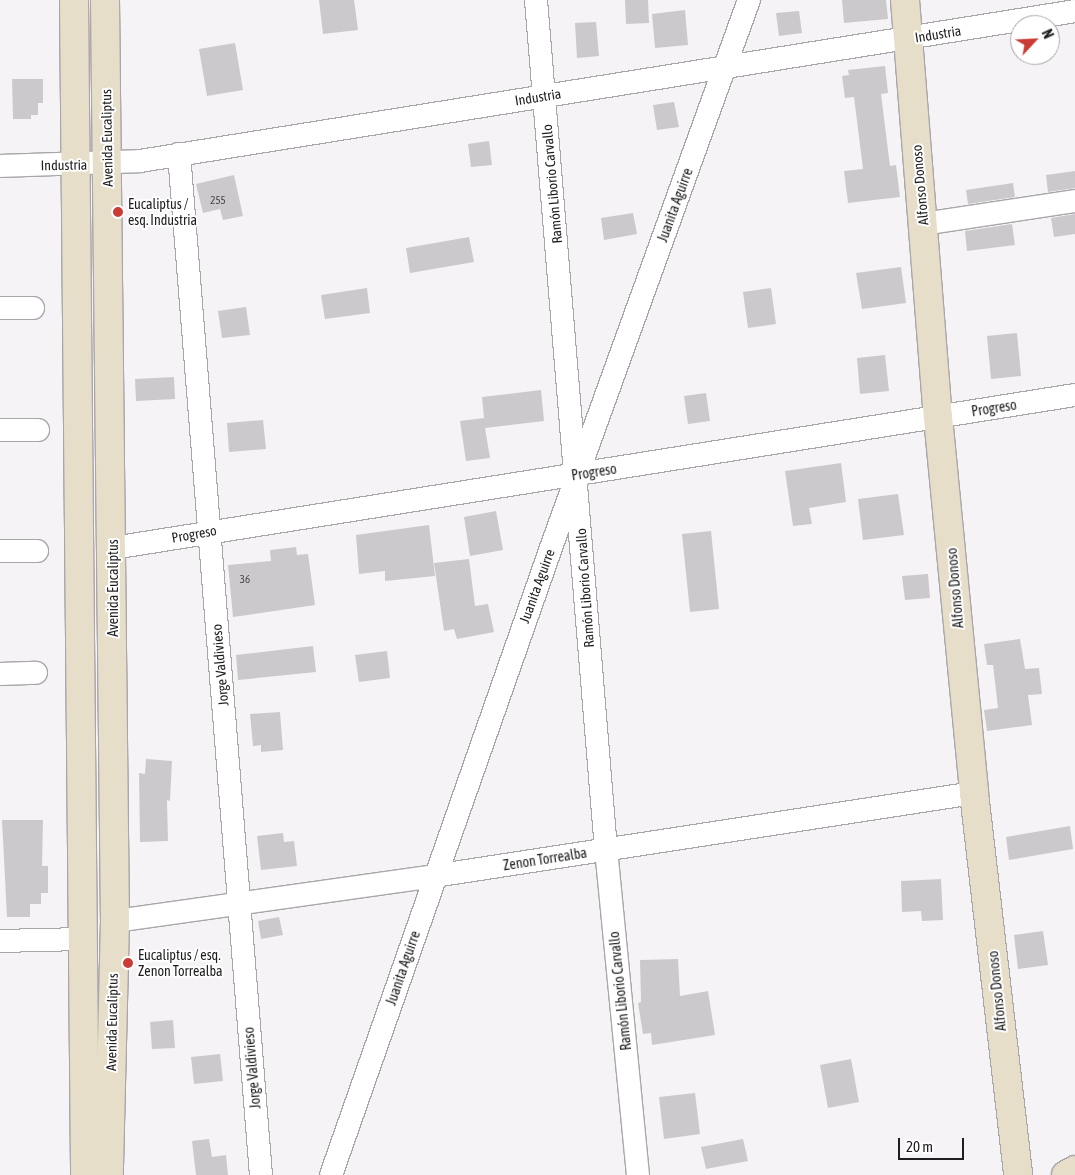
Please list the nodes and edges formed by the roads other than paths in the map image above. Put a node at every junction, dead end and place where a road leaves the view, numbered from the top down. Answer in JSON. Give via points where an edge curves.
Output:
{"nodes":[{"id":1,"x":74,"y":0,"type":"edge"},
{"id":2,"x":106,"y":0,"type":"edge"},
{"id":3,"x":536,"y":0,"type":"edge"},
{"id":4,"x":749,"y":0,"type":"edge"},
{"id":5,"x":905,"y":0,"type":"edge"},
{"id":6,"x":1075,"y":11,"type":"edge"},
{"id":7,"x":908,"y":38,"type":"junction"},
{"id":8,"x":725,"y":66,"type":"junction"},
{"id":9,"x":544,"y":96,"type":"junction"},
{"id":10,"x":178,"y":154,"type":"junction"},
{"id":11,"x":108,"y":164,"type":"junction"},
{"id":12,"x":76,"y":165,"type":"junction"},
{"id":13,"x":0,"y":166,"type":"edge"},
{"id":14,"x":1075,"y":202,"type":"edge"},
{"id":15,"x":923,"y":224,"type":"junction"},
{"id":16,"x":0,"y":308,"type":"edge"},
{"id":17,"x":34,"y":308,"type":"dead end"},
{"id":18,"x":1075,"y":395,"type":"edge"},
{"id":19,"x":938,"y":417,"type":"junction"},
{"id":20,"x":0,"y":430,"type":"edge"},
{"id":21,"x":38,"y":430,"type":"dead end"},
{"id":22,"x":577,"y":475,"type":"junction"},
{"id":23,"x":209,"y":531,"type":"junction"},
{"id":24,"x":113,"y":548,"type":"junction"},
{"id":25,"x":36,"y":550,"type":"dead end"},
{"id":26,"x":0,"y":551,"type":"edge"},
{"id":27,"x":36,"y":673,"type":"dead end"},
{"id":28,"x":0,"y":674,"type":"edge"},
{"id":29,"x":974,"y":793,"type":"junction"},
{"id":30,"x":606,"y":849,"type":"junction"},
{"id":31,"x":434,"y":876,"type":"junction"},
{"id":32,"x":239,"y":904,"type":"junction"},
{"id":33,"x":115,"y":921,"type":"junction"},
{"id":34,"x":83,"y":939,"type":"junction"},
{"id":35,"x":0,"y":940,"type":"edge"},
{"id":36,"x":1075,"y":1170,"type":"edge"},
{"id":37,"x":84,"y":1175,"type":"edge"},
{"id":38,"x":109,"y":1175,"type":"edge"},
{"id":39,"x":261,"y":1175,"type":"edge"},
{"id":40,"x":332,"y":1175,"type":"edge"},
{"id":41,"x":638,"y":1175,"type":"edge"},
{"id":42,"x":1018,"y":1175,"type":"edge"},
{"id":43,"x":1066,"y":1175,"type":"edge"}],
"edges":[{"from":1,"to":12,"type":"main road","name":"Avenida Eucaliptus"},
{"from":2,"to":11,"type":"main road","name":"Avenida Eucaliptus"},
{"from":3,"to":9,"type":"street","name":"Ramón Liborio Carvallo"},
{"from":4,"to":8,"type":"street","name":"Juanita Aguirre"},
{"from":5,"to":7,"type":"main road","name":"Alfonso Donoso"},
{"from":6,"to":7,"type":"street","name":"Industria"},
{"from":7,"to":8,"type":"street","name":"Industria"},
{"from":7,"to":15,"type":"main road","name":"Alfonso Donoso"},
{"from":8,"to":9,"type":"street","name":"Industria"},
{"from":8,"to":22,"type":"street","name":"Juanita Aguirre"},
{"from":9,"to":10,"type":"street","name":"Industria"},
{"from":9,"to":22,"type":"street","name":"Ramón Liborio Carvallo"},
{"from":10,"to":11,"type":"street","name":"Industria"},
{"from":10,"to":23,"type":"street","name":"Jorge Valdivieso"},
{"from":11,"to":12,"type":"street","name":"Industria"},
{"from":11,"to":24,"type":"main road","name":"Avenida Eucaliptus"},
{"from":12,"to":13,"type":"street","name":"Industria"},
{"from":12,"to":34,"type":"main road","name":"Avenida Eucaliptus"},
{"from":14,"to":15,"type":"street"},
{"from":15,"to":19,"type":"main road","name":"Alfonso Donoso"},
{"from":16,"to":17,"type":"street"},
{"from":18,"to":19,"type":"street","name":"Progreso"},
{"from":19,"to":22,"type":"street","name":"Progreso"},
{"from":19,"to":29,"type":"main road","name":"Alfonso Donoso"},
{"from":20,"to":21,"type":"street"},
{"from":22,"to":23,"type":"street","name":"Progreso"},
{"from":22,"to":30,"type":"street","name":"Ramón Liborio Carvallo"},
{"from":22,"to":31,"type":"street","name":"Juanita Aguirre"},
{"from":23,"to":24,"type":"street","name":"Progreso"},
{"from":23,"to":32,"type":"street","name":"Jorge Valdivieso"},
{"from":24,"to":33,"type":"main road","name":"Avenida Eucaliptus"},
{"from":25,"to":26,"type":"street"},
{"from":27,"to":28,"type":"street"},
{"from":29,"to":30,"type":"street","name":"Zenon Torrealba"},
{"from":29,"to":42,"type":"main road","name":"Alfonso Donoso"},
{"from":30,"to":31,"type":"street","name":"Zenon Torrealba"},
{"from":30,"to":41,"type":"street","name":"Ramón Liborio Carvallo"},
{"from":31,"to":32,"type":"street","name":"Zenon Torrealba"},
{"from":31,"to":40,"type":"street","name":"Juanita Aguirre"},
{"from":32,"to":33,"type":"street","name":"Zenon Torrealba"},
{"from":32,"to":39,"type":"street","name":"Jorge Valdivieso"},
{"from":33,"to":38,"type":"main road","name":"Avenida Eucaliptus"},
{"from":34,"to":35,"type":"street"},
{"from":34,"to":37,"type":"main road","name":"Avenida Eucaliptus"},
{"from":36,"to":43,"type":"main road"}]}
